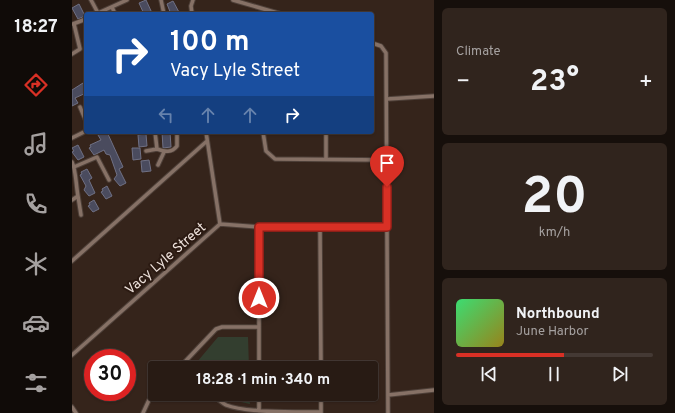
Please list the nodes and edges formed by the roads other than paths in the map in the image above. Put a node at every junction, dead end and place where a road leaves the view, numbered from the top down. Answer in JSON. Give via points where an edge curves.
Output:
{"nodes":[{"id":1,"x":91,"y":0,"type":"edge"},
{"id":2,"x":127,"y":0,"type":"edge"},
{"id":3,"x":162,"y":0,"type":"edge"},
{"id":4,"x":193,"y":0,"type":"edge"},
{"id":5,"x":233,"y":0,"type":"edge"},
{"id":6,"x":112,"y":7,"type":"junction"},
{"id":7,"x":96,"y":12,"type":"edge"},
{"id":8,"x":101,"y":12,"type":"edge"},
{"id":9,"x":114,"y":12,"type":"edge"},
{"id":10,"x":164,"y":12,"type":"edge"},
{"id":11,"x":192,"y":12,"type":"edge"},
{"id":12,"x":273,"y":12,"type":"edge"},
{"id":13,"x":84,"y":20,"type":"edge"},
{"id":14,"x":73,"y":24,"type":"edge"},
{"id":15,"x":374,"y":43,"type":"edge"},
{"id":16,"x":80,"y":49,"type":"junction"},
{"id":17,"x":84,"y":49,"type":"edge"},
{"id":18,"x":72,"y":54,"type":"edge"},
{"id":19,"x":434,"y":96,"type":"edge"},
{"id":20,"x":387,"y":99,"type":"junction"},
{"id":21,"x":80,"y":107,"type":"dead end"},
{"id":22,"x":84,"y":116,"type":"edge"},
{"id":23,"x":84,"y":132,"type":"edge"},
{"id":24,"x":155,"y":134,"type":"edge"},
{"id":25,"x":177,"y":134,"type":"edge"},
{"id":26,"x":206,"y":134,"type":"edge"},
{"id":27,"x":263,"y":134,"type":"edge"},
{"id":28,"x":326,"y":134,"type":"edge"},
{"id":29,"x":72,"y":138,"type":"edge"},
{"id":30,"x":207,"y":141,"type":"junction"},
{"id":31,"x":157,"y":150,"type":"junction"},
{"id":32,"x":146,"y":151,"type":"dead end"},
{"id":33,"x":164,"y":152,"type":"junction"},
{"id":34,"x":326,"y":159,"type":"junction"},
{"id":35,"x":387,"y":160,"type":"junction"},
{"id":36,"x":72,"y":162,"type":"edge"},
{"id":37,"x":158,"y":164,"type":"dead end"},
{"id":38,"x":74,"y":167,"type":"junction"},
{"id":39,"x":73,"y":174,"type":"edge"},
{"id":40,"x":109,"y":180,"type":"dead end"},
{"id":41,"x":78,"y":196,"type":"junction"},
{"id":42,"x":72,"y":200,"type":"edge"},
{"id":43,"x":81,"y":215,"type":"dead end"},
{"id":44,"x":220,"y":224,"type":"junction"},
{"id":45,"x":320,"y":226,"type":"junction"},
{"id":46,"x":259,"y":227,"type":"junction"},
{"id":47,"x":387,"y":227,"type":"junction"},
{"id":48,"x":72,"y":261,"type":"edge"},
{"id":49,"x":258,"y":327,"type":"junction"},
{"id":50,"x":72,"y":355,"type":"edge"},
{"id":51,"x":186,"y":361,"type":"edge"},
{"id":52,"x":259,"y":361,"type":"edge"},
{"id":53,"x":321,"y":361,"type":"edge"},
{"id":54,"x":434,"y":390,"type":"edge"},
{"id":55,"x":388,"y":395,"type":"junction"},
{"id":56,"x":149,"y":401,"type":"edge"},
{"id":57,"x":220,"y":401,"type":"edge"},
{"id":58,"x":259,"y":401,"type":"edge"},
{"id":59,"x":321,"y":401,"type":"edge"},
{"id":60,"x":72,"y":407,"type":"edge"},
{"id":61,"x":259,"y":411,"type":"junction"},
{"id":62,"x":321,"y":412,"type":"edge"},
{"id":63,"x":76,"y":413,"type":"edge"},
{"id":64,"x":143,"y":413,"type":"edge"},
{"id":65,"x":388,"y":413,"type":"edge"}],
"edges":[{"from":1,"to":7,"type":"street"},
{"from":2,"to":6,"type":"street"},
{"from":3,"to":10,"type":"street"},
{"from":4,"to":11,"type":"street"},
{"from":5,"to":12,"type":"street"},
{"from":6,"to":8,"type":"street"},
{"from":6,"to":9,"type":"street"},
{"from":13,"to":14,"type":"street"},
{"from":14,"to":16,"type":"street"},
{"from":15,"to":20,"type":"street","via":[[386,53]]},
{"from":16,"to":17,"type":"street"},
{"from":16,"to":18,"type":"street"},
{"from":19,"to":20,"type":"street"},
{"from":20,"to":35,"type":"street"},
{"from":21,"to":22,"type":"street"},
{"from":23,"to":29,"type":"street"},
{"from":24,"to":31,"type":"street"},
{"from":25,"to":33,"type":"street","via":[[177,146],[172,151]]},
{"from":26,"to":30,"type":"street"},
{"from":27,"to":34,"type":"street","via":[[268,154],[280,160]]},
{"from":28,"to":34,"type":"street"},
{"from":30,"to":44,"type":"street"},
{"from":30,"to":48,"type":"street"},
{"from":31,"to":32,"type":"street"},
{"from":31,"to":33,"type":"street"},
{"from":33,"to":37,"type":"street"},
{"from":34,"to":35,"type":"street"},
{"from":35,"to":47,"type":"street"},
{"from":36,"to":38,"type":"street"},
{"from":38,"to":39,"type":"street"},
{"from":38,"to":40,"type":"street","via":[[97,157]]},
{"from":39,"to":41,"type":"street"},
{"from":41,"to":42,"type":"street"},
{"from":41,"to":43,"type":"street"},
{"from":44,"to":46,"type":"street","name":"Vacy Lyle Street"},
{"from":44,"to":50,"type":"street","name":"Vacy Lyle Street"},
{"from":45,"to":46,"type":"street","name":"Vacy Lyle Street"},
{"from":45,"to":47,"type":"street","name":"Vacy Lyle Street"},
{"from":45,"to":53,"type":"street"},
{"from":46,"to":49,"type":"street"},
{"from":47,"to":55,"type":"street"},
{"from":49,"to":51,"type":"street","via":[[216,329]]},
{"from":49,"to":52,"type":"street"},
{"from":54,"to":55,"type":"street"},
{"from":55,"to":65,"type":"street"},
{"from":56,"to":64,"type":"street"},
{"from":57,"to":61,"type":"street","via":[[233,408]]},
{"from":58,"to":61,"type":"street"},
{"from":59,"to":62,"type":"street"},
{"from":60,"to":63,"type":"street"},
{"from":61,"to":62,"type":"street"}]}
